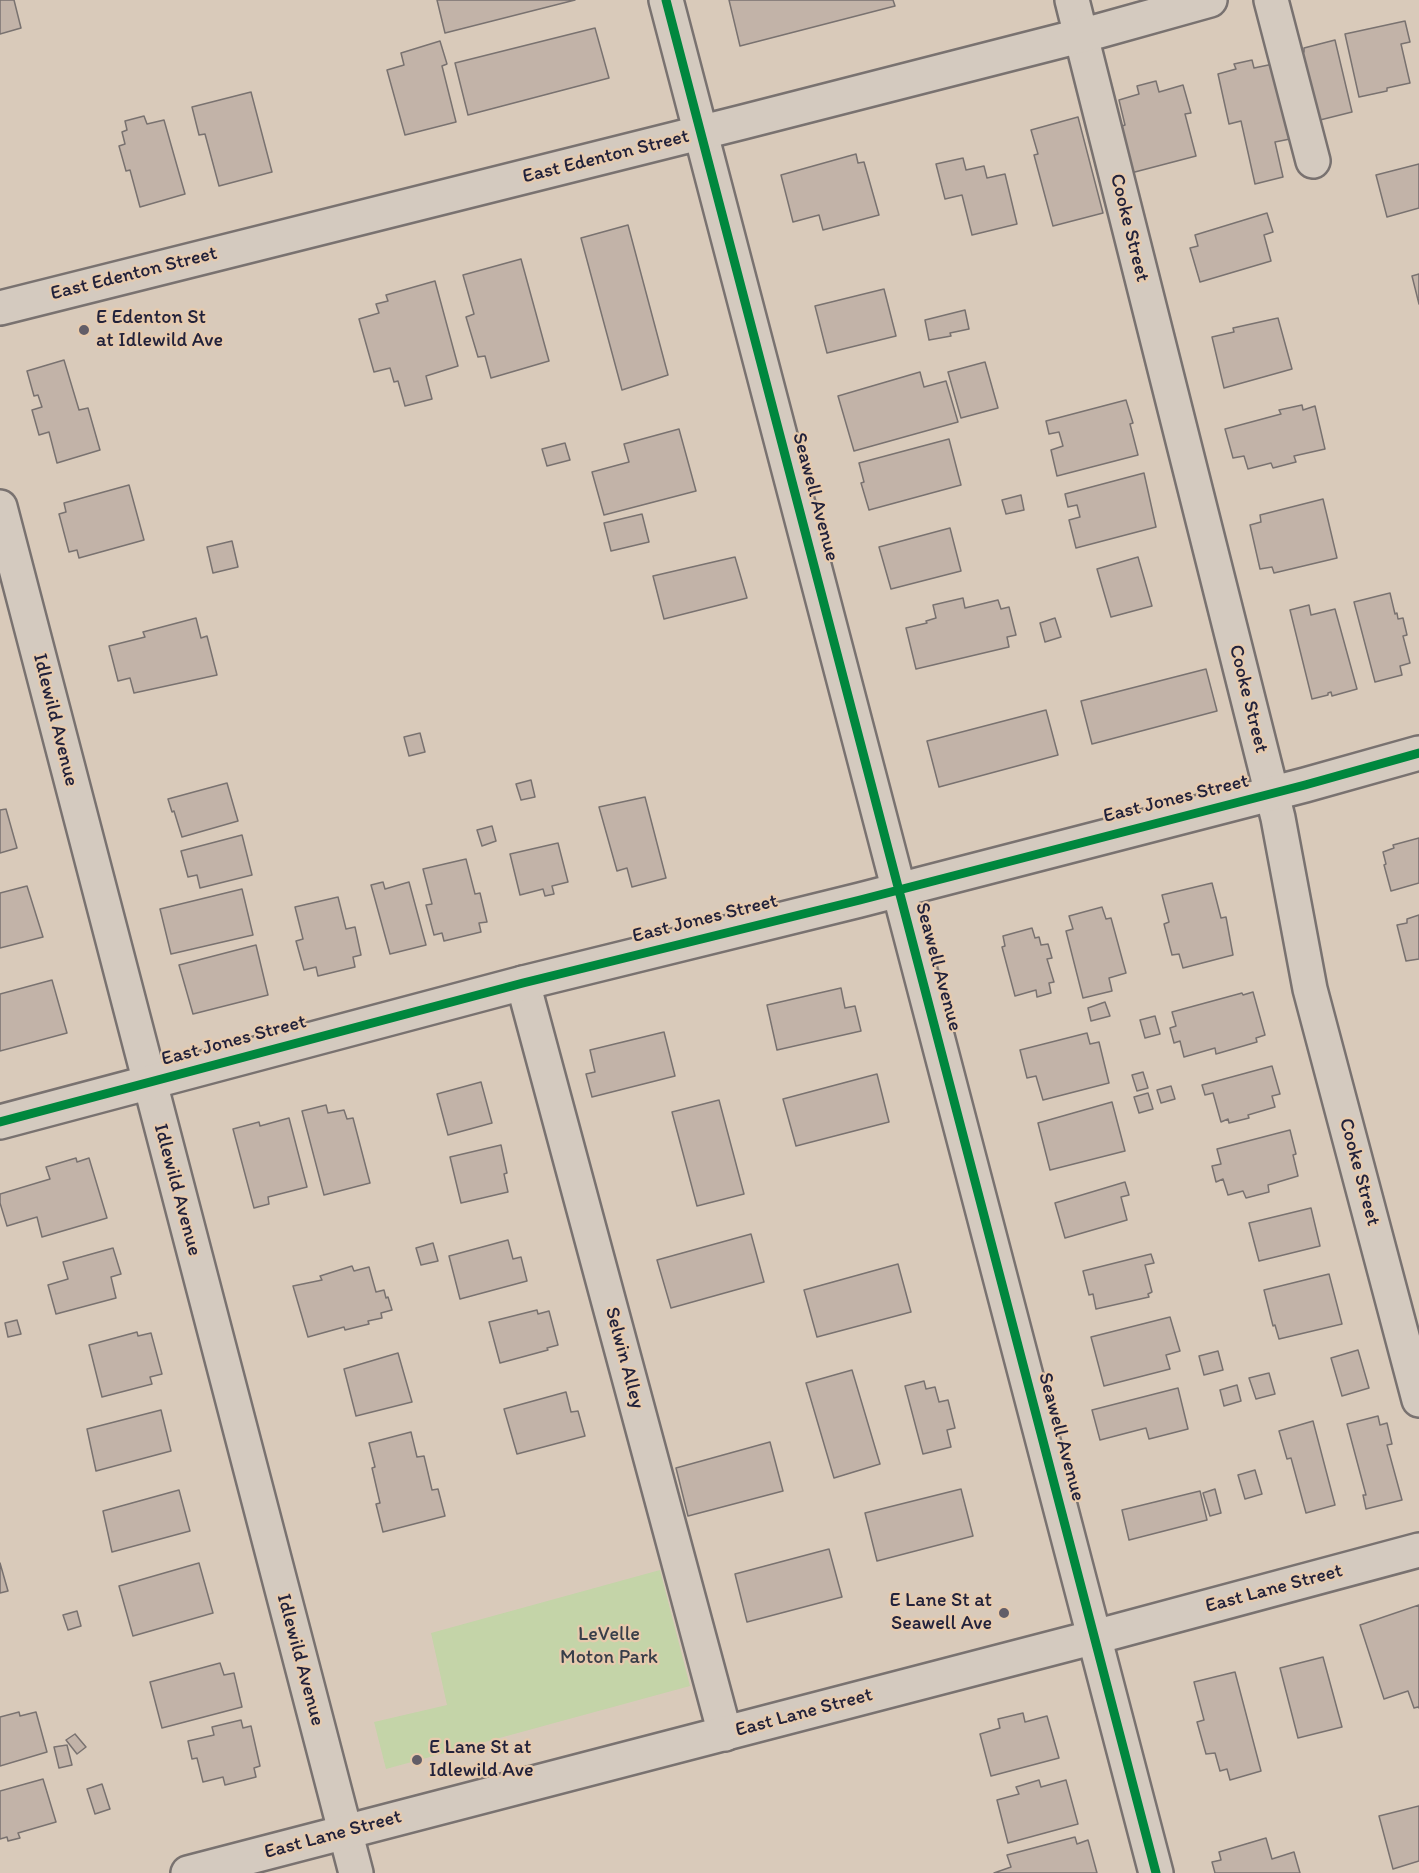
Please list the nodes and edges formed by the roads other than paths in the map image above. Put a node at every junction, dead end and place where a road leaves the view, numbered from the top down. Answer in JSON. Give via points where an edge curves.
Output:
{"nodes":[{"id":1,"x":666,"y":0,"type":"edge"},
{"id":2,"x":1072,"y":0,"type":"edge"},
{"id":3,"x":1210,"y":0,"type":"edge"},
{"id":4,"x":1271,"y":0,"type":"edge"},
{"id":5,"x":1081,"y":35,"type":"junction"},
{"id":6,"x":701,"y":132,"type":"junction"},
{"id":7,"x":1313,"y":161,"type":"dead end"},
{"id":8,"x":0,"y":308,"type":"edge"},
{"id":9,"x":0,"y":507,"type":"edge"},
{"id":10,"x":1419,"y":753,"type":"edge"},
{"id":11,"x":1272,"y":793,"type":"junction"},
{"id":12,"x":898,"y":889,"type":"junction"},
{"id":13,"x":523,"y":983,"type":"junction"},
{"id":14,"x":148,"y":1082,"type":"junction"},
{"id":15,"x":0,"y":1122,"type":"edge"},
{"id":16,"x":1419,"y":1400,"type":"edge"},
{"id":17,"x":1419,"y":1550,"type":"edge"},
{"id":18,"x":1095,"y":1637,"type":"junction"},
{"id":19,"x":725,"y":1734,"type":"junction"},
{"id":20,"x":345,"y":1831,"type":"junction"},
{"id":21,"x":188,"y":1873,"type":"edge"},
{"id":22,"x":356,"y":1873,"type":"edge"},
{"id":23,"x":1156,"y":1873,"type":"edge"}],
"edges":[{"from":1,"to":6,"type":"street","name":"Seawell Avenue"},
{"from":2,"to":5,"type":"street","name":"Cooke Street"},
{"from":3,"to":5,"type":"street","name":"East Edenton Street"},
{"from":4,"to":7,"type":"street"},
{"from":5,"to":6,"type":"street","name":"East Edenton Street"},
{"from":5,"to":11,"type":"street","name":"Cooke Street"},
{"from":6,"to":8,"type":"street","name":"East Edenton Street"},
{"from":6,"to":12,"type":"street","name":"Seawell Avenue"},
{"from":9,"to":14,"type":"street","name":"Idlewild Avenue"},
{"from":10,"to":11,"type":"street","name":"East Jones Street"},
{"from":11,"to":12,"type":"street","name":"East Jones Street"},
{"from":11,"to":16,"type":"street","name":"Cooke Street","via":[[1310,990]]},
{"from":12,"to":13,"type":"street","name":"East Jones Street"},
{"from":12,"to":18,"type":"street","name":"Seawell Avenue"},
{"from":13,"to":14,"type":"street","name":"East Jones Street"},
{"from":13,"to":19,"type":"street","name":"Selwin Alley"},
{"from":14,"to":15,"type":"street","name":"East Jones Street"},
{"from":14,"to":20,"type":"street","name":"Idlewild Avenue"},
{"from":17,"to":18,"type":"street","name":"East Lane Street"},
{"from":18,"to":19,"type":"street","name":"East Lane Street"},
{"from":18,"to":23,"type":"street","name":"Seawell Avenue"},
{"from":19,"to":20,"type":"street","name":"East Lane Street"},
{"from":20,"to":21,"type":"street","name":"East Lane Street"},
{"from":20,"to":22,"type":"street","name":"Idlewild Avenue"}]}
